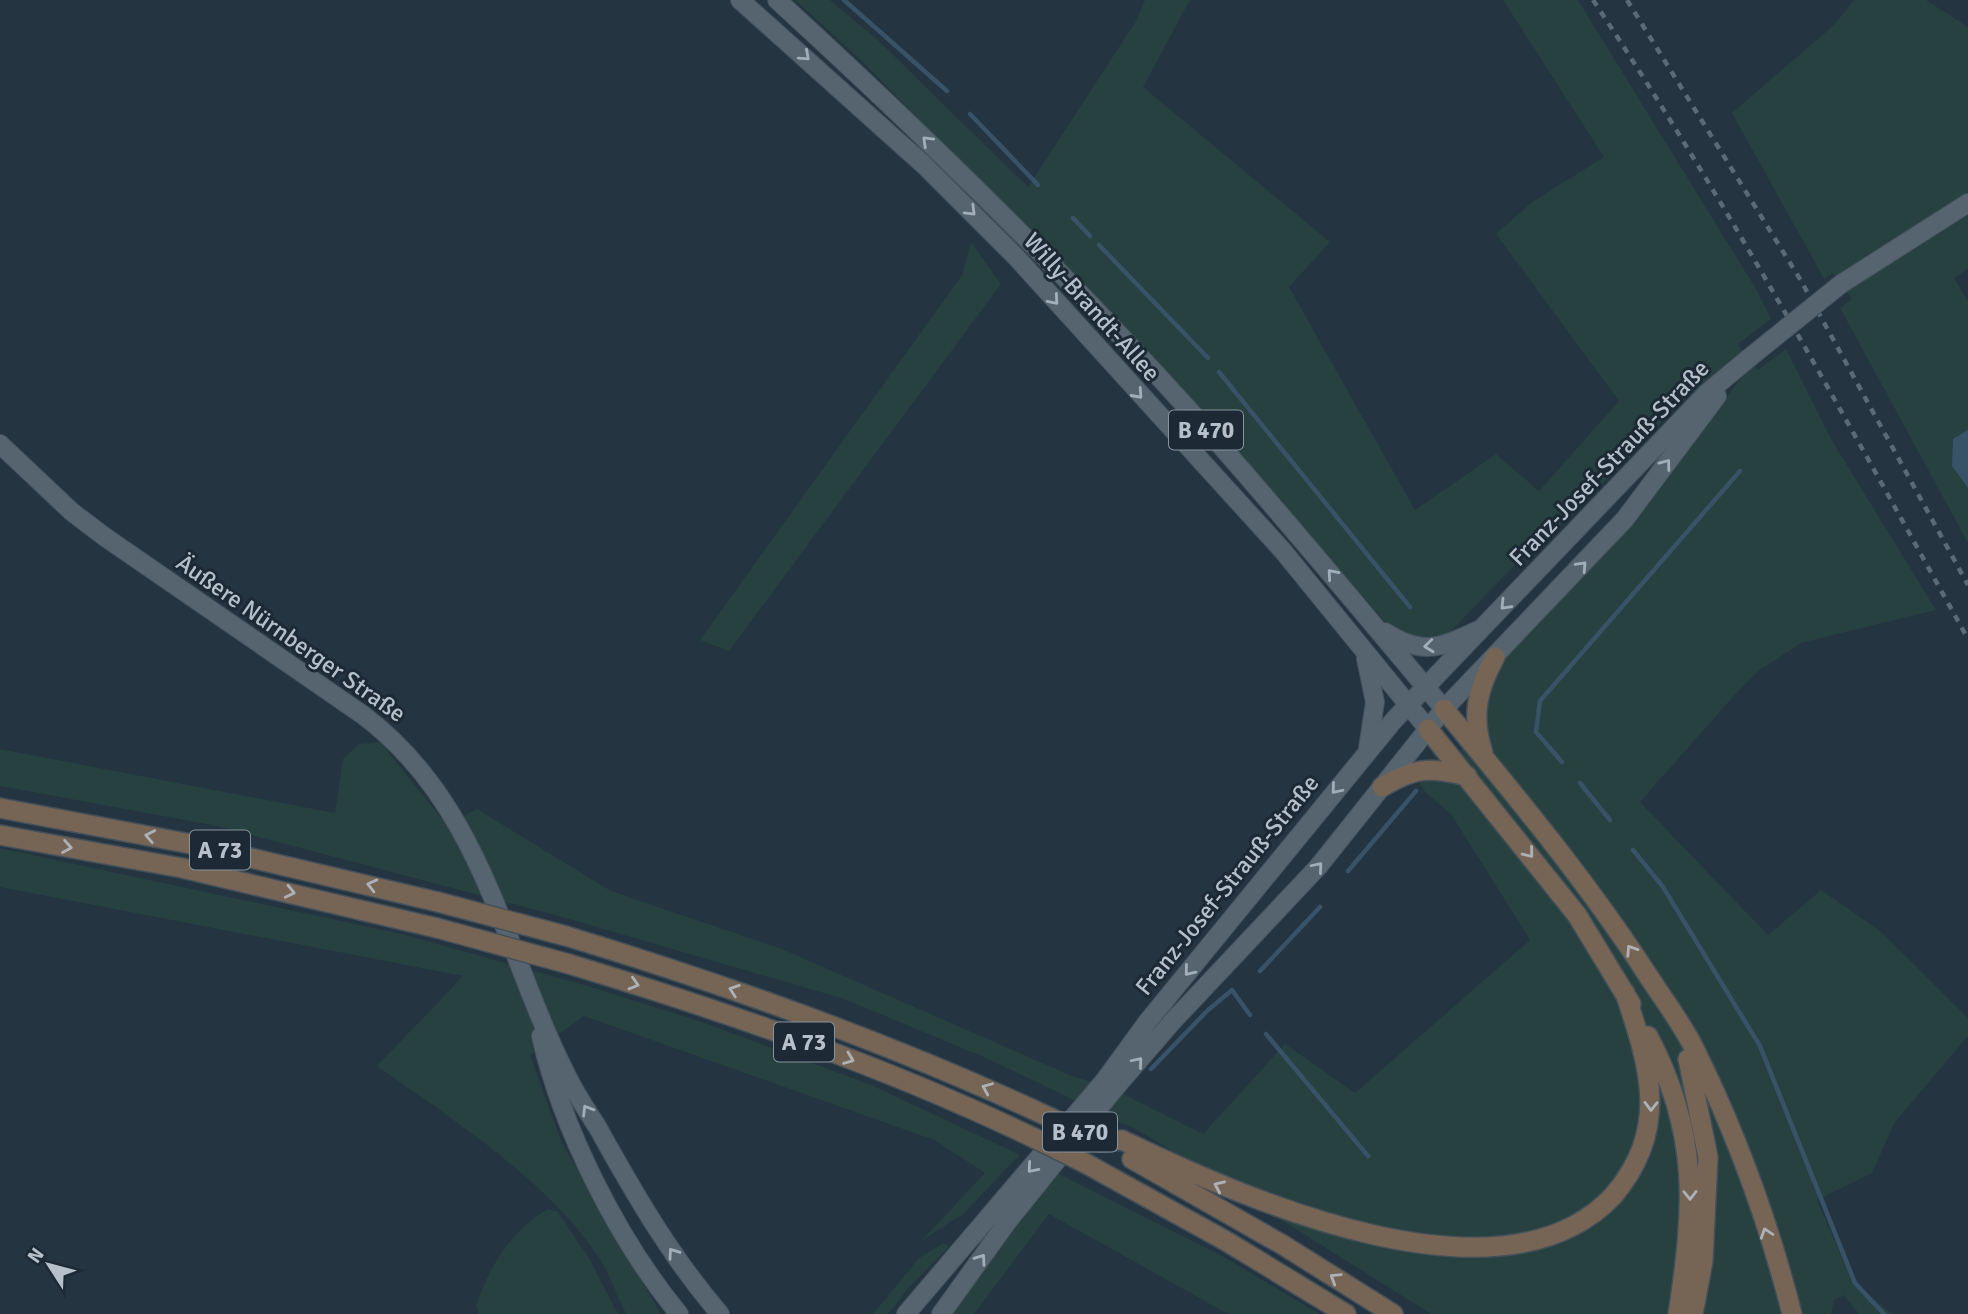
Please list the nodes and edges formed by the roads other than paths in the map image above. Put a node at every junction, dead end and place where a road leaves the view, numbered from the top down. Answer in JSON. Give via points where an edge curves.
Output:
{"nodes":[{"id":1,"x":740,"y":0,"type":"edge"},
{"id":2,"x":777,"y":0,"type":"edge"},
{"id":3,"x":1968,"y":203,"type":"edge"},
{"id":4,"x":1743,"y":363,"type":"junction"},
{"id":5,"x":0,"y":444,"type":"edge"},
{"id":6,"x":1376,"y":626,"type":"junction"},
{"id":7,"x":1484,"y":627,"type":"junction"},
{"id":8,"x":1362,"y":649,"type":"junction"},
{"id":9,"x":1494,"y":657,"type":"junction"},
{"id":10,"x":1426,"y":687,"type":"junction"},
{"id":11,"x":1408,"y":705,"type":"junction"},
{"id":12,"x":1444,"y":709,"type":"junction"},
{"id":13,"x":1428,"y":729,"type":"junction"},
{"id":14,"x":1367,"y":751,"type":"junction"},
{"id":15,"x":1484,"y":757,"type":"junction"},
{"id":16,"x":1467,"y":776,"type":"junction"},
{"id":17,"x":1382,"y":787,"type":"junction"},
{"id":18,"x":0,"y":808,"type":"edge"},
{"id":19,"x":0,"y":835,"type":"edge"},
{"id":20,"x":1232,"y":918,"type":"junction"},
{"id":21,"x":1231,"y":960,"type":"junction"},
{"id":22,"x":1658,"y":990,"type":"junction"},
{"id":23,"x":1625,"y":993,"type":"junction"},
{"id":24,"x":531,"y":995,"type":"junction"},
{"id":25,"x":1101,"y":1142,"type":"junction"},
{"id":26,"x":679,"y":1314,"type":"edge"},
{"id":27,"x":720,"y":1314,"type":"edge"},
{"id":28,"x":906,"y":1314,"type":"edge"},
{"id":29,"x":941,"y":1314,"type":"edge"},
{"id":30,"x":1346,"y":1314,"type":"edge"},
{"id":31,"x":1393,"y":1314,"type":"edge"},
{"id":32,"x":1678,"y":1314,"type":"edge"},
{"id":33,"x":1693,"y":1314,"type":"edge"},
{"id":34,"x":1792,"y":1314,"type":"edge"}],
"edges":[{"from":1,"to":8,"type":"main road","name":"Willy-Brandt-Allee","number":"B 470","one_way":true,"via":[[924,165],[1016,257],[1283,551]]},
{"from":6,"to":2,"type":"main road","name":"Willy-Brandt-Allee","number":"B 470","one_way":true,"via":[[1189,411],[1064,277]]},
{"from":3,"to":4,"type":"main road","bridge":true,"via":[[1841,284]]},
{"from":4,"to":7,"type":"main road","name":"Franz-Josef-Strauß-Straße","one_way":true,"via":[[1707,393]]},
{"from":9,"to":4,"type":"main road","name":"Franz-Josef-Strauß-Straße","one_way":true,"via":[[1625,519]]},
{"from":5,"to":24,"type":"main road","name":"Äußere Nürnberger Straße","via":[[105,537],[395,739],[461,831],[495,899]]},
{"from":7,"to":6,"type":"main road","one_way":true,"via":[[1458,640],[1421,648]]},
{"from":6,"to":10,"type":"main road","name":"Willy-Brandt-Allee","number":"B 470"},
{"from":7,"to":10,"type":"main road","name":"Franz-Josef-Strauß-Straße"},
{"from":8,"to":11,"type":"main road","name":"Willy-Brandt-Allee","number":"B 470"},
{"from":8,"to":14,"type":"main road","via":[[1376,702]]},
{"from":9,"to":12,"type":"main road","name":"Franz-Josef-Strauß-Straße"},
{"from":9,"to":15,"type":"highway","via":[[1475,708]]},
{"from":10,"to":11,"type":"main road","name":"Franz-Josef-Strauß-Straße","number":"B 470"},
{"from":10,"to":12,"type":"main road","number":"B 470"},
{"from":11,"to":13,"type":"main road","number":"B 470"},
{"from":11,"to":14,"type":"main road","name":"Franz-Josef-Strauß-Straße","number":"B 470"},
{"from":12,"to":13,"type":"main road","name":"Franz-Josef-Strauß-Straße","number":"B 470"},
{"from":12,"to":15,"type":"highway"},
{"from":13,"to":16,"type":"highway"},
{"from":13,"to":17,"type":"main road","name":"Franz-Josef-Strauß-Straße","number":"B 470"},
{"from":14,"to":20,"type":"main road","name":"Franz-Josef-Strauß-Straße","number":"B 470","one_way":true},
{"from":22,"to":15,"type":"highway","one_way":true,"via":[[1568,861]]},
{"from":16,"to":17,"type":"highway","via":[[1421,769]]},
{"from":16,"to":23,"type":"highway","one_way":true,"via":[[1577,915]]},
{"from":21,"to":17,"type":"main road","name":"Franz-Josef-Strauß-Straße","number":"B 470","one_way":true,"via":[[1318,867]]},
{"from":25,"to":18,"type":"highway","number":"A 73","one_way":true,"bridge":true,"via":[[924,1062],[799,1013],[566,936],[191,844]]},
{"from":19,"to":30,"type":"highway","number":"A 73","one_way":true,"bridge":true,"via":[[182,868],[437,928],[710,1008],[983,1113],[1086,1163]]},
{"from":20,"to":21,"type":"main road","via":[[1224,946]]},
{"from":20,"to":28,"type":"main road","name":"Franz-Josef-Strauß-Straße","number":"B 470","one_way":true,"via":[[1105,1080]]},
{"from":29,"to":21,"type":"main road","name":"Franz-Josef-Strauß-Straße","number":"B 470","one_way":true,"via":[[1050,1168],[1172,1022]]},
{"from":22,"to":33,"type":"highway","via":[[1691,1066],[1708,1157],[1703,1261]]},
{"from":34,"to":22,"type":"highway","one_way":true,"via":[[1742,1159],[1695,1050]]},
{"from":23,"to":25,"type":"highway","one_way":true,"via":[[1651,1080],[1651,1114],[1642,1150],[1627,1181],[1604,1208],[1576,1229],[1547,1242],[1506,1251],[1442,1253],[1386,1244],[1271,1210],[1122,1140]]},
{"from":23,"to":32,"type":"highway","one_way":true,"via":[[1659,1057],[1682,1121],[1690,1171],[1690,1234]]},
{"from":24,"to":26,"type":"main road","name":"Äußere Nürnberger Straße","via":[[548,1067],[589,1173]]},
{"from":27,"to":24,"type":"main road","name":"Äußere Nürnberger Straße","one_way":true,"via":[[680,1264],[631,1189],[568,1079]]},
{"from":31,"to":25,"type":"highway","number":"A 73","one_way":true,"via":[[1283,1245]]}]}
